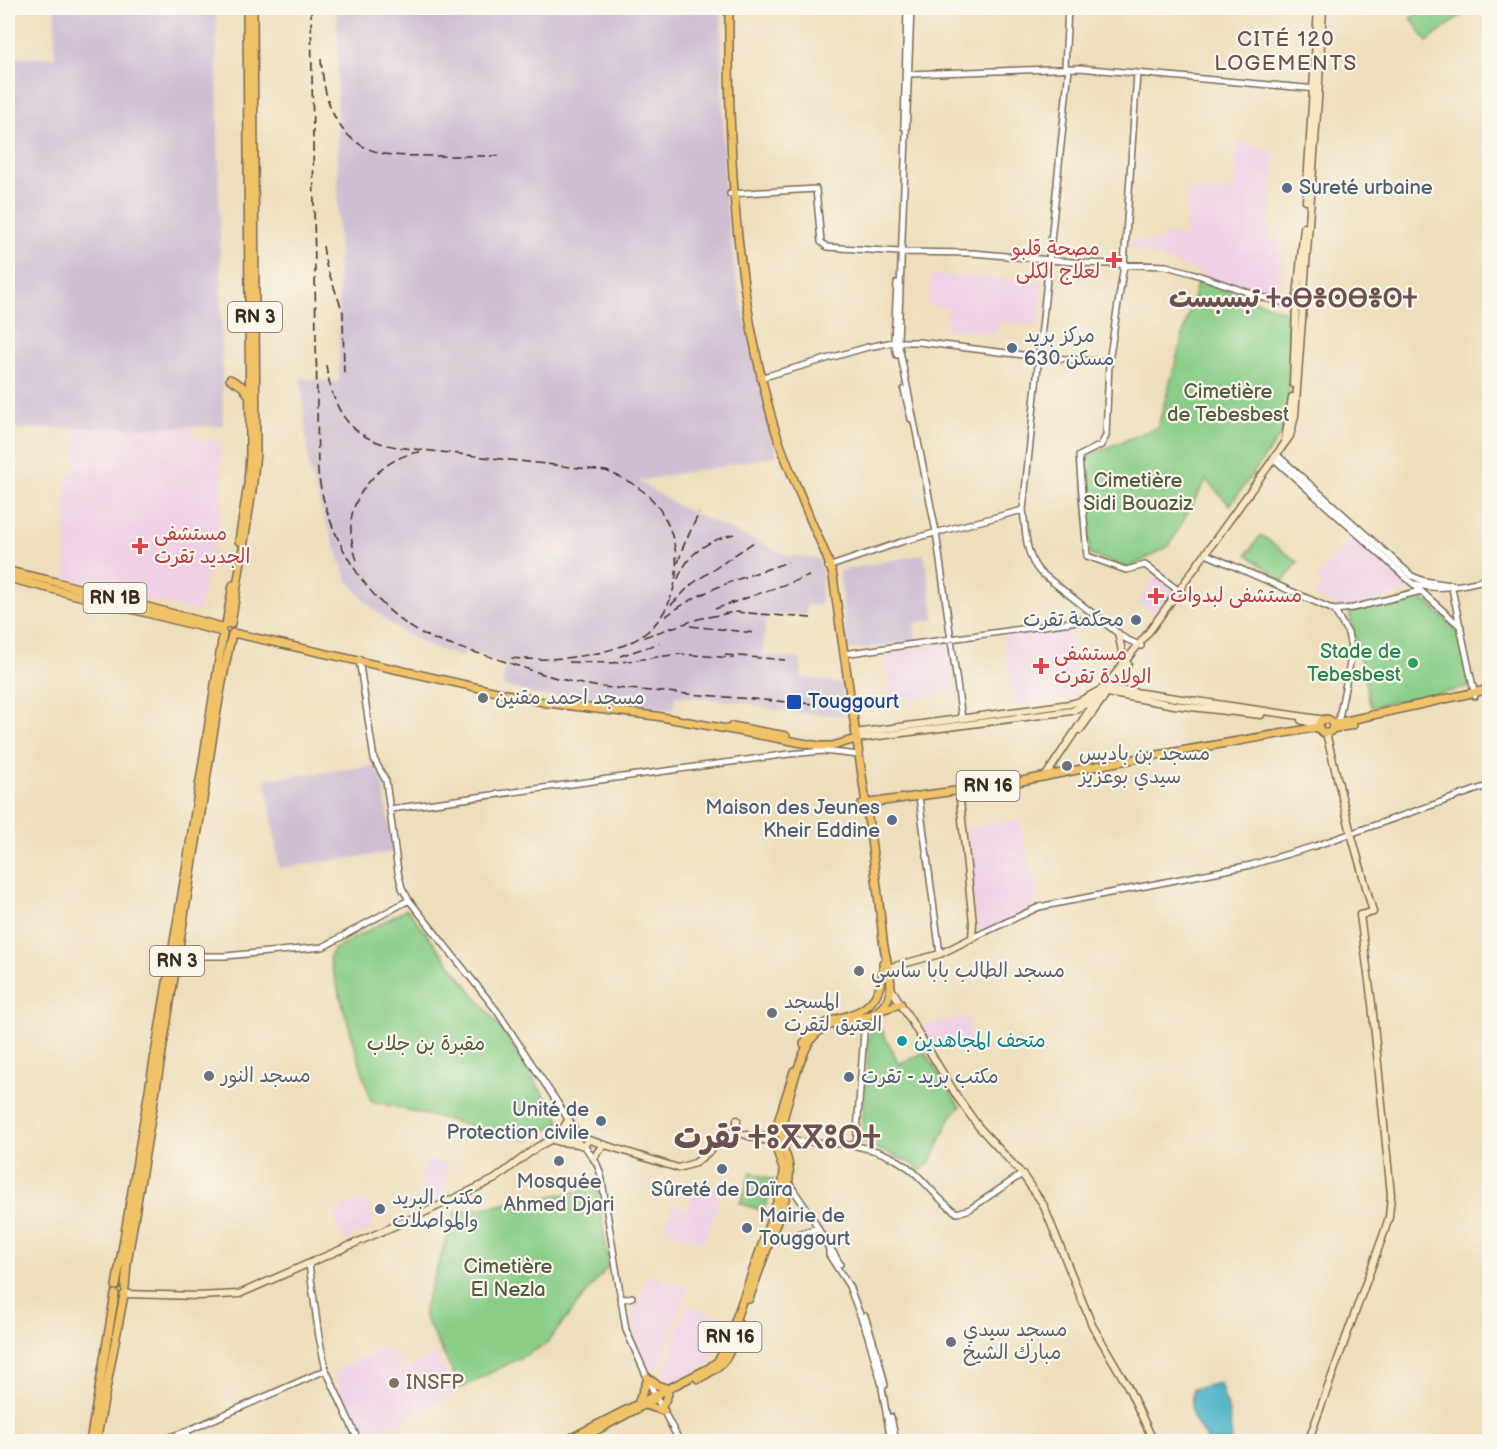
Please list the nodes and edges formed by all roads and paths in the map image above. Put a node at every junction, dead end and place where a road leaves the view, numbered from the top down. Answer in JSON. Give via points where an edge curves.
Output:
{"nodes":[{"id":1,"x":247,"y":8,"type":"edge"},
{"id":2,"x":253,"y":8,"type":"edge"},
{"id":3,"x":727,"y":8,"type":"edge"},
{"id":4,"x":909,"y":8,"type":"edge"},
{"id":5,"x":1068,"y":8,"type":"edge"},
{"id":6,"x":1318,"y":8,"type":"edge"},
{"id":7,"x":1323,"y":8,"type":"edge"},
{"id":8,"x":1067,"y":67,"type":"junction"},
{"id":9,"x":1137,"y":73,"type":"junction"},
{"id":10,"x":908,"y":74,"type":"junction"},
{"id":11,"x":1316,"y":89,"type":"junction"},
{"id":12,"x":731,"y":193,"type":"junction"},
{"id":13,"x":901,"y":252,"type":"junction"},
{"id":14,"x":1049,"y":259,"type":"junction"},
{"id":15,"x":1124,"y":265,"type":"junction"},
{"id":16,"x":251,"y":283,"type":"junction"},
{"id":17,"x":1299,"y":307,"type":"junction"},
{"id":18,"x":896,"y":341,"type":"junction"},
{"id":19,"x":1039,"y":357,"type":"junction"},
{"id":20,"x":1109,"y":362,"type":"junction"},
{"id":21,"x":761,"y":378,"type":"junction"},
{"id":22,"x":230,"y":379,"type":"dead end"},
{"id":23,"x":249,"y":395,"type":"junction"},
{"id":24,"x":1275,"y":456,"type":"junction"},
{"id":25,"x":1023,"y":510,"type":"junction"},
{"id":26,"x":935,"y":533,"type":"junction"},
{"id":27,"x":1206,"y":554,"type":"junction"},
{"id":28,"x":829,"y":566,"type":"junction"},
{"id":29,"x":8,"y":571,"type":"edge"},
{"id":30,"x":8,"y":579,"type":"edge"},
{"id":31,"x":1490,"y":579,"type":"edge"},
{"id":32,"x":1415,"y":584,"type":"junction"},
{"id":33,"x":1453,"y":586,"type":"junction"},
{"id":34,"x":1179,"y":591,"type":"junction"},
{"id":35,"x":1421,"y":591,"type":"junction"},
{"id":36,"x":1334,"y":610,"type":"junction"},
{"id":37,"x":1100,"y":618,"type":"junction"},
{"id":38,"x":1461,"y":627,"type":"junction"},
{"id":39,"x":228,"y":630,"type":"junction"},
{"id":40,"x":1118,"y":633,"type":"junction"},
{"id":41,"x":951,"y":640,"type":"junction"},
{"id":42,"x":1137,"y":648,"type":"junction"},
{"id":43,"x":842,"y":654,"type":"junction"},
{"id":44,"x":359,"y":660,"type":"junction"},
{"id":45,"x":1122,"y":664,"type":"junction"},
{"id":46,"x":1119,"y":675,"type":"junction"},
{"id":47,"x":1490,"y":689,"type":"edge"},
{"id":48,"x":1106,"y":691,"type":"junction"},
{"id":49,"x":1128,"y":692,"type":"junction"},
{"id":50,"x":1490,"y":693,"type":"edge"},
{"id":51,"x":1474,"y":694,"type":"junction"},
{"id":52,"x":1095,"y":701,"type":"junction"},
{"id":53,"x":1072,"y":711,"type":"junction"},
{"id":54,"x":962,"y":719,"type":"junction"},
{"id":55,"x":1080,"y":723,"type":"junction"},
{"id":56,"x":1307,"y":725,"type":"junction"},
{"id":57,"x":1329,"y":726,"type":"junction"},
{"id":58,"x":854,"y":737,"type":"junction"},
{"id":59,"x":1061,"y":754,"type":"junction"},
{"id":60,"x":857,"y":755,"type":"junction"},
{"id":61,"x":1114,"y":764,"type":"junction"},
{"id":62,"x":1045,"y":777,"type":"junction"},
{"id":63,"x":1490,"y":785,"type":"edge"},
{"id":64,"x":959,"y":791,"type":"junction"},
{"id":65,"x":919,"y":797,"type":"junction"},
{"id":66,"x":864,"y":804,"type":"junction"},
{"id":67,"x":391,"y":809,"type":"junction"},
{"id":68,"x":1351,"y":833,"type":"junction"},
{"id":69,"x":409,"y":900,"type":"junction"},
{"id":70,"x":972,"y":938,"type":"junction"},
{"id":71,"x":940,"y":954,"type":"junction"},
{"id":72,"x":178,"y":956,"type":"junction"},
{"id":73,"x":885,"y":968,"type":"junction"},
{"id":74,"x":891,"y":988,"type":"junction"},
{"id":75,"x":901,"y":1004,"type":"junction"},
{"id":76,"x":881,"y":1010,"type":"junction"},
{"id":77,"x":866,"y":1018,"type":"junction"},
{"id":78,"x":569,"y":1119,"type":"junction"},
{"id":79,"x":737,"y":1120,"type":"dead end"},
{"id":80,"x":732,"y":1133,"type":"junction"},
{"id":81,"x":554,"y":1138,"type":"junction"},
{"id":82,"x":777,"y":1138,"type":"junction"},
{"id":83,"x":582,"y":1141,"type":"junction"},
{"id":84,"x":604,"y":1145,"type":"junction"},
{"id":85,"x":856,"y":1146,"type":"junction"},
{"id":86,"x":594,"y":1159,"type":"junction"},
{"id":87,"x":1022,"y":1174,"type":"junction"},
{"id":88,"x":789,"y":1183,"type":"junction"},
{"id":89,"x":818,"y":1228,"type":"junction"},
{"id":90,"x":768,"y":1239,"type":"junction"},
{"id":91,"x":307,"y":1265,"type":"junction"},
{"id":92,"x":116,"y":1290,"type":"junction"},
{"id":93,"x":125,"y":1292,"type":"junction"},
{"id":94,"x":620,"y":1297,"type":"junction"},
{"id":95,"x":632,"y":1297,"type":"dead end"},
{"id":96,"x":326,"y":1370,"type":"junction"},
{"id":97,"x":647,"y":1378,"type":"junction"},
{"id":98,"x":668,"y":1391,"type":"junction"},
{"id":99,"x":656,"y":1397,"type":"junction"},
{"id":100,"x":642,"y":1404,"type":"junction"},
{"id":101,"x":663,"y":1409,"type":"junction"},
{"id":102,"x":187,"y":1431,"type":"junction"},
{"id":103,"x":90,"y":1442,"type":"edge"},
{"id":104,"x":96,"y":1442,"type":"edge"},
{"id":105,"x":156,"y":1442,"type":"edge"},
{"id":106,"x":189,"y":1442,"type":"edge"},
{"id":107,"x":359,"y":1442,"type":"edge"},
{"id":108,"x":562,"y":1442,"type":"edge"},
{"id":109,"x":575,"y":1442,"type":"edge"},
{"id":110,"x":681,"y":1442,"type":"edge"},
{"id":111,"x":893,"y":1442,"type":"edge"},
{"id":112,"x":1154,"y":1442,"type":"edge"},
{"id":113,"x":1308,"y":1442,"type":"edge"}],
"edges":[{"from":1,"to":16,"type":"main road","number":"RN 3"},
{"from":2,"to":16,"type":"main road","number":"RN 3"},
{"from":3,"to":12,"type":"main road"},
{"from":4,"to":10,"type":"street"},
{"from":5,"to":8,"type":"street"},
{"from":6,"to":11,"type":"main road"},
{"from":7,"to":11,"type":"main road"},
{"from":8,"to":9,"type":"street"},
{"from":8,"to":10,"type":"street"},
{"from":8,"to":14,"type":"street"},
{"from":9,"to":11,"type":"street"},
{"from":9,"to":15,"type":"street"},
{"from":10,"to":13,"type":"street"},
{"from":11,"to":17,"type":"main road"},
{"from":12,"to":13,"type":"street","via":[[816,189],[824,246]]},
{"from":12,"to":21,"type":"main road","via":[[741,287]]},
{"from":13,"to":14,"type":"street"},
{"from":13,"to":18,"type":"street"},
{"from":14,"to":15,"type":"street"},
{"from":14,"to":19,"type":"street"},
{"from":15,"to":17,"type":"street","via":[[1171,267]]},
{"from":15,"to":20,"type":"street"},
{"from":16,"to":23,"type":"main road","number":"RN 3"},
{"from":16,"to":39,"type":"main road","number":"RN 3","via":[[255,468]]},
{"from":17,"to":24,"type":"main road","via":[[1290,414],[1284,442]]},
{"from":18,"to":19,"type":"street"},
{"from":18,"to":21,"type":"street"},
{"from":18,"to":26,"type":"street"},
{"from":19,"to":20,"type":"street"},
{"from":19,"to":25,"type":"street"},
{"from":20,"to":34,"type":"street","via":[[1106,436],[1101,445],[1079,456],[1087,556],[1126,570],[1145,565]]},
{"from":21,"to":28,"type":"main road","via":[[782,460]]},
{"from":22,"to":23,"type":"main road","via":[[241,384]]},
{"from":23,"to":39,"type":"main road","number":"RN 3","via":[[248,484]]},
{"from":24,"to":27,"type":"main road"},
{"from":24,"to":32,"type":"street"},
{"from":24,"to":33,"type":"street","via":[[1413,576],[1424,582]]},
{"from":25,"to":26,"type":"street"},
{"from":25,"to":37,"type":"street","via":[[1029,552],[1036,568]]},
{"from":26,"to":28,"type":"street"},
{"from":26,"to":41,"type":"street"},
{"from":27,"to":34,"type":"main road"},
{"from":27,"to":36,"type":"street"},
{"from":28,"to":43,"type":"main road"},
{"from":29,"to":39,"type":"main road","number":"RN 1B"},
{"from":30,"to":39,"type":"main road","number":"RN 1B"},
{"from":31,"to":33,"type":"street"},
{"from":32,"to":33,"type":"street"},
{"from":32,"to":35,"type":"street"},
{"from":33,"to":38,"type":"street"},
{"from":34,"to":42,"type":"main road"},
{"from":35,"to":36,"type":"street"},
{"from":35,"to":38,"type":"street"},
{"from":36,"to":57,"type":"street","via":[[1345,625],[1352,647],[1341,709]]},
{"from":37,"to":40,"type":"street"},
{"from":37,"to":41,"type":"street"},
{"from":38,"to":51,"type":"street"},
{"from":39,"to":44,"type":"main road"},
{"from":39,"to":72,"type":"main road","number":"RN 3"},
{"from":39,"to":92,"type":"main road","number":"RN 3"},
{"from":40,"to":42,"type":"street"},
{"from":40,"to":45,"type":"main road","via":[[1124,656]]},
{"from":41,"to":43,"type":"street"},
{"from":41,"to":54,"type":"street"},
{"from":42,"to":45,"type":"main road"},
{"from":42,"to":46,"type":"main road"},
{"from":43,"to":58,"type":"main road"},
{"from":44,"to":58,"type":"main road","via":[[555,701],[659,712],[821,743]]},
{"from":44,"to":67,"type":"street","via":[[374,759],[386,781]]},
{"from":45,"to":48,"type":"main road"},
{"from":46,"to":48,"type":"main road"},
{"from":46,"to":49,"type":"main road"},
{"from":47,"to":51,"type":"main road","number":"RN 16"},
{"from":48,"to":49,"type":"main road"},
{"from":48,"to":52,"type":"main road"},
{"from":48,"to":54,"type":"main road","via":[[1070,704]]},
{"from":48,"to":56,"type":"main road"},
{"from":48,"to":59,"type":"main road"},
{"from":49,"to":57,"type":"main road"},
{"from":50,"to":51,"type":"main road","number":"RN 16"},
{"from":51,"to":57,"type":"main road","number":"RN 16"},
{"from":51,"to":57,"type":"main road","number":"RN 16"},
{"from":52,"to":53,"type":"main road"},
{"from":52,"to":55,"type":"main road"},
{"from":53,"to":55,"type":"main road"},
{"from":53,"to":58,"type":"main road"},
{"from":54,"to":58,"type":"main road"},
{"from":55,"to":59,"type":"main road"},
{"from":56,"to":57,"type":"main road","number":"RN 16"},
{"from":56,"to":61,"type":"main road","number":"RN 16"},
{"from":57,"to":61,"type":"main road","number":"RN 16"},
{"from":57,"to":68,"type":"main road"},
{"from":58,"to":60,"type":"main road"},
{"from":59,"to":62,"type":"main road"},
{"from":60,"to":66,"type":"main road"},
{"from":60,"to":67,"type":"street","via":[[824,751],[789,754]]},
{"from":61,"to":62,"type":"main road","number":"RN 16"},
{"from":62,"to":64,"type":"main road","number":"RN 16"},
{"from":63,"to":68,"type":"street"},
{"from":64,"to":65,"type":"main road","number":"RN 16"},
{"from":64,"to":70,"type":"main road"},
{"from":65,"to":66,"type":"main road","number":"RN 16"},
{"from":65,"to":71,"type":"street"},
{"from":66,"to":73,"type":"main road"},
{"from":67,"to":69,"type":"street","via":[[398,872]]},
{"from":68,"to":70,"type":"street","via":[[1238,868],[1039,907]]},
{"from":68,"to":113,"type":"main road","via":[[1373,912],[1360,915],[1375,1027],[1390,1205],[1377,1253]]},
{"from":69,"to":72,"type":"street","via":[[323,947]]},
{"from":69,"to":78,"type":"street","via":[[497,1011]]},
{"from":70,"to":71,"type":"main road"},
{"from":71,"to":73,"type":"main road"},
{"from":72,"to":93,"type":"main road","number":"RN 3"},
{"from":73,"to":74,"type":"main road"},
{"from":73,"to":82,"type":"main road","via":[[877,994],[865,1009],[825,1023],[809,1034],[788,1086]]},
{"from":74,"to":75,"type":"main road"},
{"from":74,"to":76,"type":"main road"},
{"from":75,"to":76,"type":"main road"},
{"from":75,"to":87,"type":"main road","via":[[958,1098]]},
{"from":76,"to":77,"type":"main road"},
{"from":77,"to":82,"type":"main road","via":[[828,1026],[813,1037]]},
{"from":77,"to":85,"type":"street"},
{"from":78,"to":81,"type":"main road"},
{"from":78,"to":83,"type":"street"},
{"from":79,"to":80,"type":"main road"},
{"from":80,"to":82,"type":"main road"},
{"from":80,"to":84,"type":"main road","via":[[695,1163],[678,1168]]},
{"from":81,"to":83,"type":"main road"},
{"from":81,"to":91,"type":"main road","via":[[495,1179]]},
{"from":82,"to":85,"type":"street"},
{"from":82,"to":88,"type":"main road","number":"RN 16","via":[[790,1168]]},
{"from":82,"to":90,"type":"main road","number":"RN 16","via":[[784,1177]]},
{"from":83,"to":84,"type":"main road"},
{"from":83,"to":86,"type":"street"},
{"from":84,"to":86,"type":"main road"},
{"from":85,"to":87,"type":"street","via":[[904,1164],[957,1213],[970,1209]]},
{"from":86,"to":94,"type":"street","via":[[602,1180]]},
{"from":87,"to":112,"type":"main road","via":[[1043,1204],[1092,1325]]},
{"from":88,"to":89,"type":"street"},
{"from":88,"to":90,"type":"main road","number":"RN 16"},
{"from":89,"to":90,"type":"street","via":[[778,1240]]},
{"from":89,"to":111,"type":"street","via":[[849,1286],[867,1333]]},
{"from":90,"to":98,"type":"main road","number":"RN 16","via":[[721,1358]]},
{"from":91,"to":93,"type":"main road","via":[[232,1296]]},
{"from":91,"to":96,"type":"street"},
{"from":92,"to":93,"type":"main road","via":[[120,1296]]},
{"from":92,"to":103,"type":"main road","number":"RN 3"},
{"from":93,"to":104,"type":"main road","number":"RN 3"},
{"from":94,"to":95,"type":"street"},
{"from":94,"to":97,"type":"street","via":[[626,1330]]},
{"from":96,"to":102,"type":"street"},
{"from":96,"to":107,"type":"street"},
{"from":97,"to":98,"type":"main road"},
{"from":97,"to":99,"type":"street"},
{"from":97,"to":100,"type":"main road"},
{"from":98,"to":99,"type":"main road","number":"RN 16"},
{"from":98,"to":101,"type":"main road"},
{"from":99,"to":100,"type":"main road","number":"RN 16"},
{"from":99,"to":101,"type":"street"},
{"from":100,"to":101,"type":"main road"},
{"from":100,"to":108,"type":"main road","number":"RN 16"},
{"from":100,"to":109,"type":"main road","number":"RN 16"},
{"from":101,"to":110,"type":"street"},
{"from":102,"to":105,"type":"street"},
{"from":102,"to":106,"type":"street"}]}
